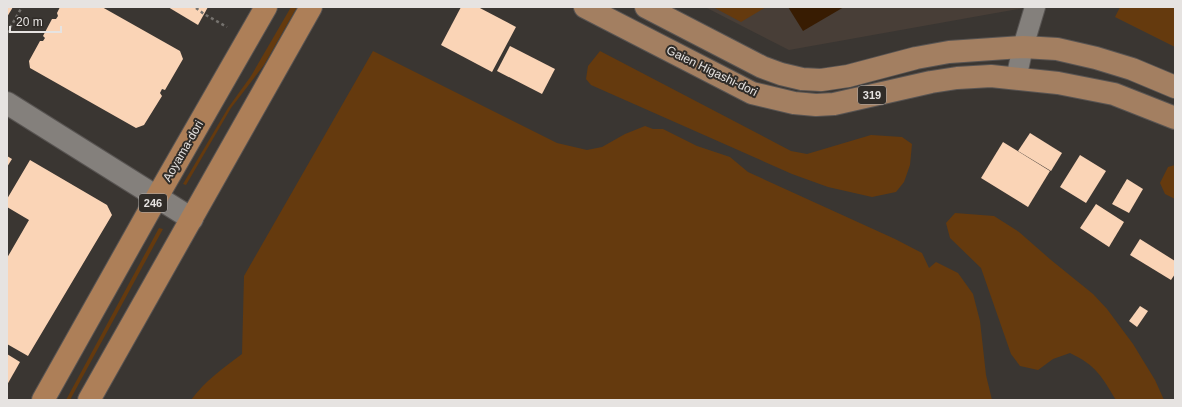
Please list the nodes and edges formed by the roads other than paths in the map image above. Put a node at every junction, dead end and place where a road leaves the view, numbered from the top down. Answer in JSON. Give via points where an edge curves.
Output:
{"nodes":[{"id":1,"x":266,"y":7,"type":"edge"},
{"id":2,"x":311,"y":7,"type":"edge"},
{"id":3,"x":585,"y":7,"type":"edge"},
{"id":4,"x":646,"y":7,"type":"edge"},
{"id":5,"x":1036,"y":7,"type":"edge"},
{"id":6,"x":1023,"y":47,"type":"junction"},
{"id":7,"x":1016,"y":79,"type":"junction"},
{"id":8,"x":1175,"y":87,"type":"edge"},
{"id":9,"x":7,"y":103,"type":"edge"},
{"id":10,"x":1175,"y":118,"type":"edge"},
{"id":11,"x":7,"y":120,"type":"edge"},
{"id":12,"x":153,"y":203,"type":"junction"},
{"id":13,"x":189,"y":224,"type":"junction"},
{"id":14,"x":43,"y":400,"type":"edge"},
{"id":15,"x":89,"y":400,"type":"edge"}],
"edges":[{"from":1,"to":12,"type":"highway","name":"Aoyama-dori","number":"246"},
{"from":2,"to":13,"type":"highway"},
{"from":3,"to":7,"type":"main road","name":"Gaien Higashi-dori","number":"319","via":[[752,93],[794,103],[834,104],[906,86],[957,78],[991,76]]},
{"from":4,"to":6,"type":"main road","number":"319","via":[[762,67],[802,79],[821,80],[848,76],[949,52]]},
{"from":5,"to":6,"type":"street"},
{"from":6,"to":7,"type":"street"},
{"from":6,"to":8,"type":"main road","number":"319","via":[[1057,49],[1096,58],[1132,69]]},
{"from":7,"to":10,"type":"main road","name":"Gaien Higashi-dori","number":"319","via":[[1058,82],[1114,94]]},
{"from":9,"to":12,"type":"street"},
{"from":11,"to":12,"type":"street"},
{"from":12,"to":13,"type":"street"},
{"from":12,"to":14,"type":"highway","name":"Aoyama-dori","number":"246"},
{"from":13,"to":15,"type":"highway"}]}
